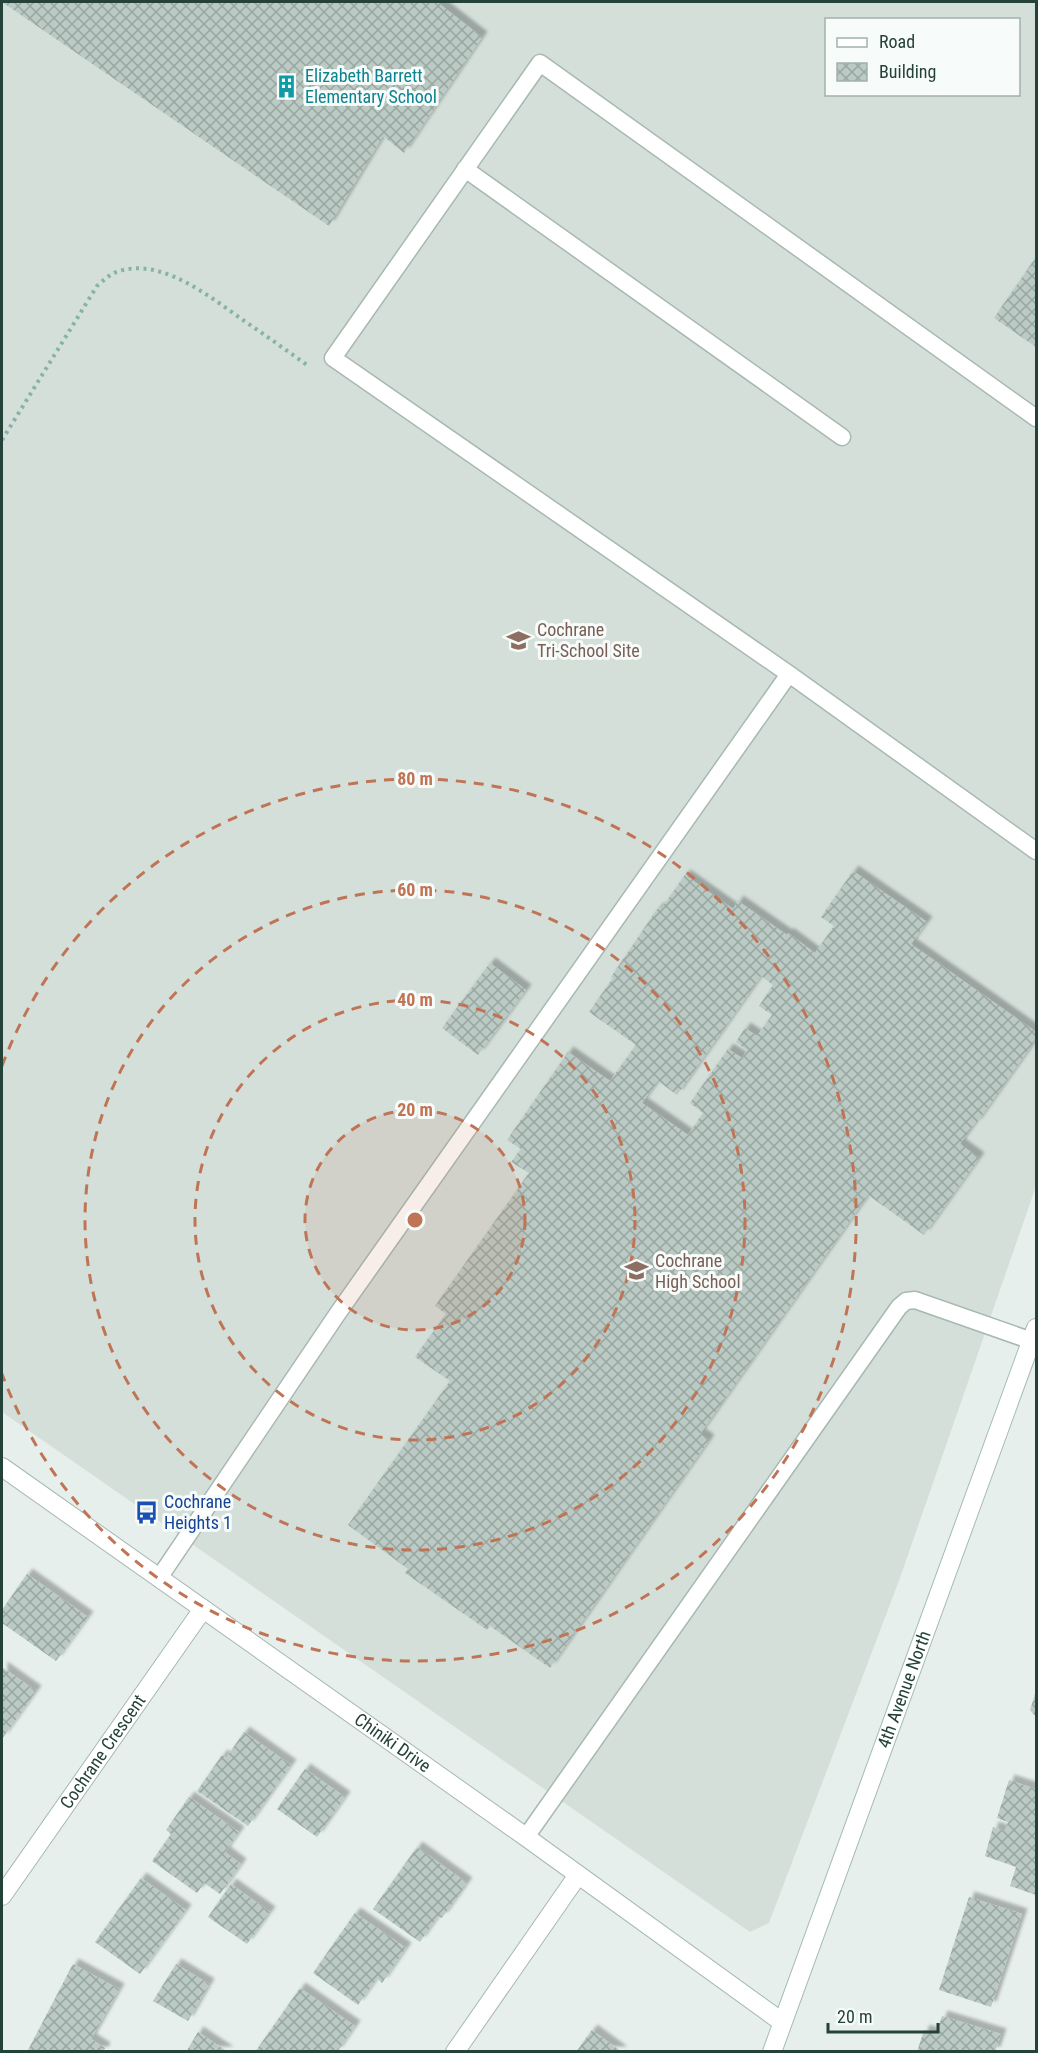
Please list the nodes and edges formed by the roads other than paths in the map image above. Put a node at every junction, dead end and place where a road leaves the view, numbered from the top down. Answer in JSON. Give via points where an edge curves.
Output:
{"nodes":[{"id":1,"x":465,"y":170,"type":"junction"},
{"id":2,"x":1036,"y":418,"type":"edge"},
{"id":3,"x":842,"y":437,"type":"dead end"},
{"id":4,"x":789,"y":675,"type":"junction"},
{"id":5,"x":1036,"y":850,"type":"edge"},
{"id":6,"x":1034,"y":1335,"type":"edge"},
{"id":7,"x":2,"y":1467,"type":"edge"},
{"id":8,"x":159,"y":1578,"type":"junction"},
{"id":9,"x":203,"y":1609,"type":"junction"},
{"id":10,"x":525,"y":1837,"type":"junction"},
{"id":11,"x":578,"y":1875,"type":"junction"},
{"id":12,"x":2,"y":1896,"type":"edge"},
{"id":13,"x":782,"y":2022,"type":"junction"},
{"id":14,"x":455,"y":2052,"type":"edge"},
{"id":15,"x":772,"y":2052,"type":"edge"}],
"edges":[{"from":1,"to":2,"type":"lane","via":[[540,63]]},
{"from":1,"to":3,"type":"lane"},
{"from":1,"to":4,"type":"lane","via":[[333,358]]},
{"from":4,"to":5,"type":"lane"},
{"from":4,"to":8,"type":"lane","via":[[338,1313]]},
{"from":6,"to":10,"type":"lane","via":[[915,1300],[898,1307]]},
{"from":6,"to":13,"type":"street","name":"4th Avenue North"},
{"from":7,"to":8,"type":"street","name":"Chiniki Drive"},
{"from":8,"to":9,"type":"street","name":"Chiniki Drive"},
{"from":9,"to":10,"type":"street","name":"Chiniki Drive"},
{"from":9,"to":12,"type":"street","name":"Cochrane Crescent"},
{"from":10,"to":11,"type":"street","name":"Chiniki Drive"},
{"from":11,"to":13,"type":"street","name":"Chiniki Drive"},
{"from":11,"to":14,"type":"street"},
{"from":13,"to":15,"type":"street","name":"4th Avenue North"}]}
